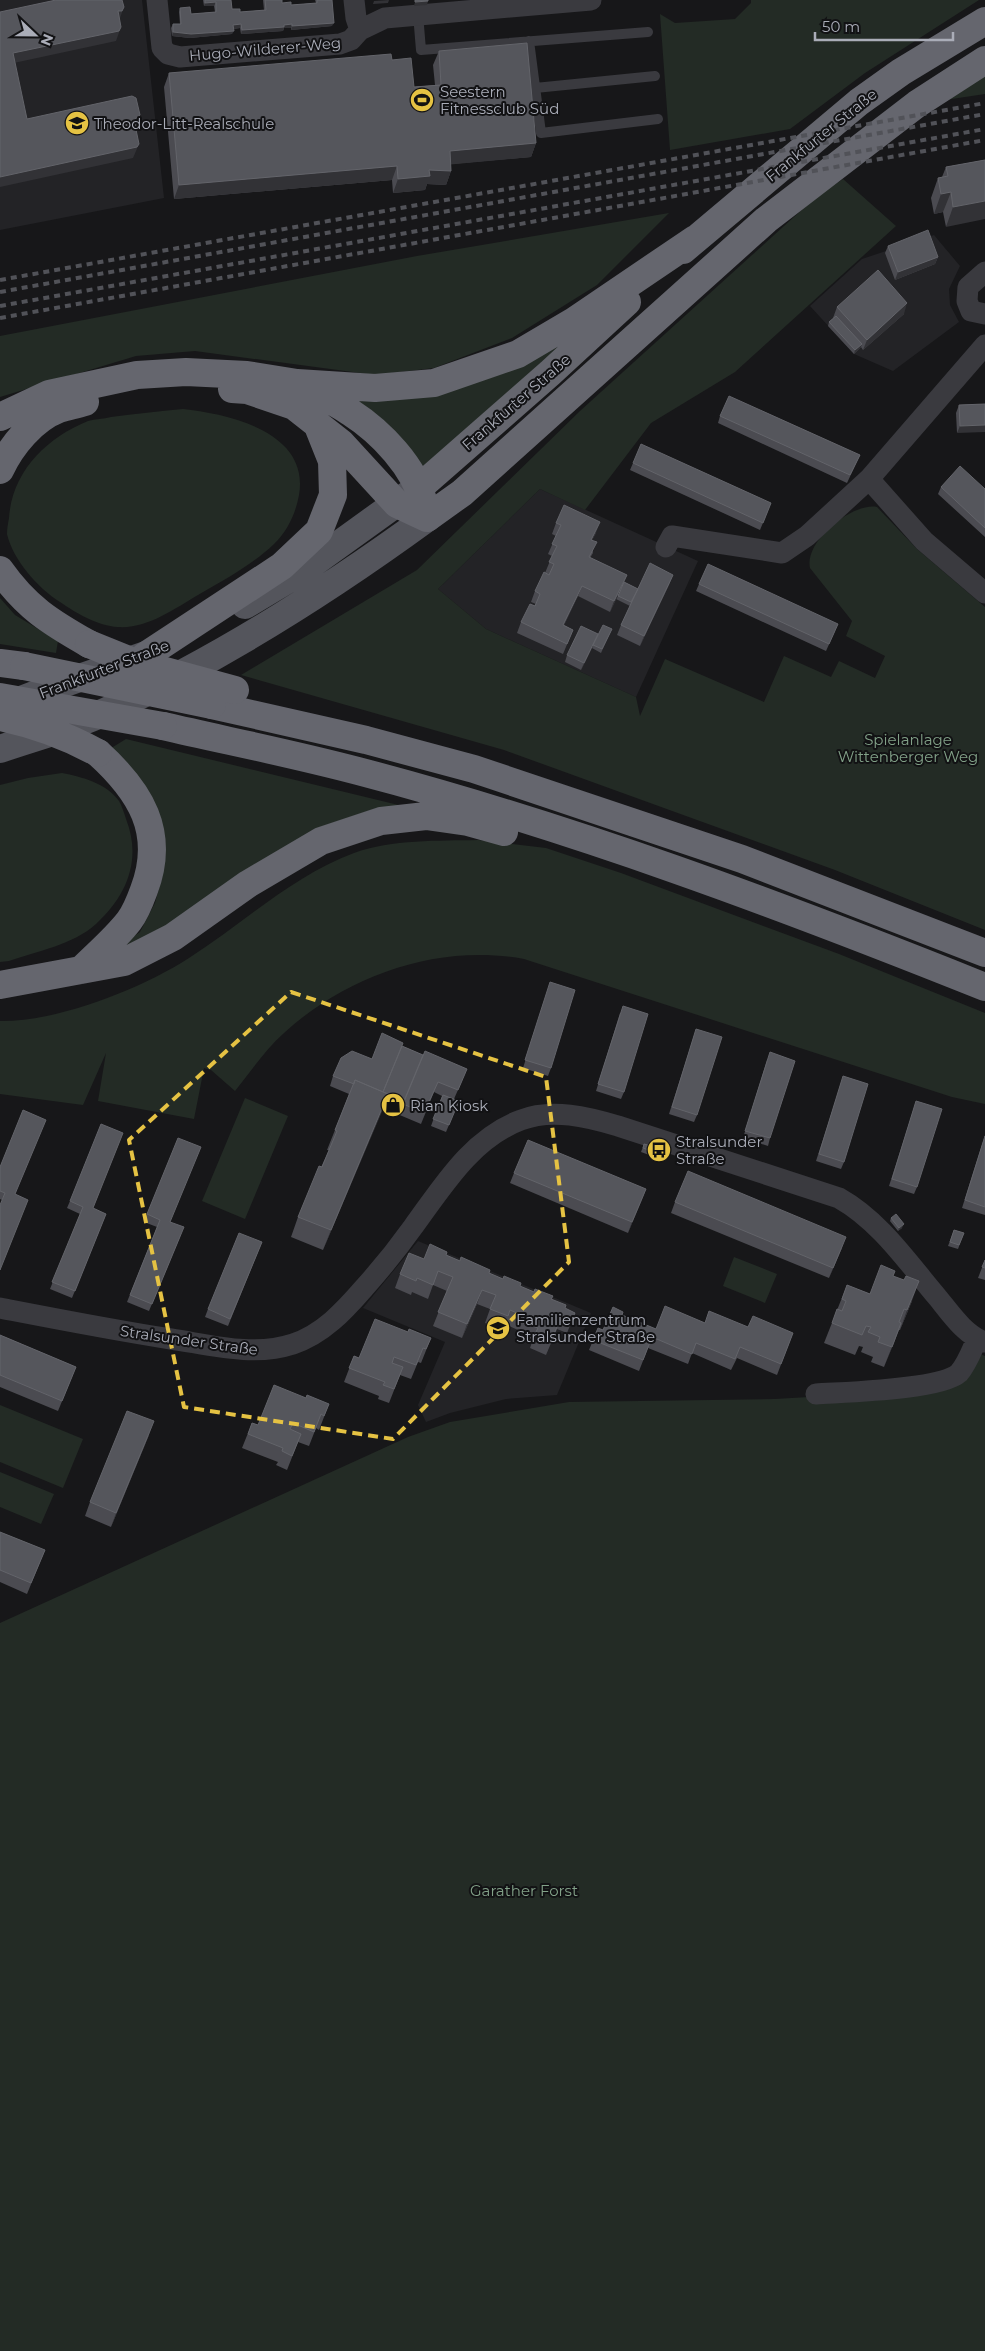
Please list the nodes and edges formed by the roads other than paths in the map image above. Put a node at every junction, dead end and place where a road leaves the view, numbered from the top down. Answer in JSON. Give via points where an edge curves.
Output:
{"nodes":[{"id":1,"x":157,"y":0,"type":"edge"},
{"id":2,"x":354,"y":0,"type":"edge"},
{"id":3,"x":591,"y":0,"type":"edge"},
{"id":4,"x":562,"y":1,"type":"edge"},
{"id":5,"x":457,"y":5,"type":"edge"},
{"id":6,"x":418,"y":14,"type":"junction"},
{"id":7,"x":985,"y":21,"type":"edge"},
{"id":8,"x":360,"y":30,"type":"junction"},
{"id":9,"x":648,"y":32,"type":"dead end"},
{"id":10,"x":529,"y":41,"type":"junction"},
{"id":11,"x":985,"y":60,"type":"edge"},
{"id":12,"x":655,"y":76,"type":"dead end"},
{"id":13,"x":535,"y":88,"type":"junction"},
{"id":14,"x":658,"y":119,"type":"dead end"},
{"id":15,"x":695,"y":239,"type":"junction"},
{"id":16,"x":985,"y":272,"type":"edge"},
{"id":17,"x":985,"y":314,"type":"edge"},
{"id":18,"x":985,"y":345,"type":"edge"},
{"id":19,"x":297,"y":383,"type":"junction"},
{"id":20,"x":0,"y":417,"type":"edge"},
{"id":21,"x":316,"y":422,"type":"junction"},
{"id":22,"x":0,"y":470,"type":"edge"},
{"id":23,"x":869,"y":479,"type":"junction"},
{"id":24,"x":420,"y":487,"type":"junction"},
{"id":25,"x":398,"y":504,"type":"junction"},
{"id":26,"x":427,"y":518,"type":"junction"},
{"id":27,"x":666,"y":547,"type":"dead end"},
{"id":28,"x":0,"y":570,"type":"edge"},
{"id":29,"x":985,"y":592,"type":"edge"},
{"id":30,"x":144,"y":656,"type":"junction"},
{"id":31,"x":12,"y":664,"type":"edge"},
{"id":32,"x":0,"y":697,"type":"edge"},
{"id":33,"x":0,"y":708,"type":"edge"},
{"id":34,"x":0,"y":717,"type":"edge"},
{"id":35,"x":366,"y":740,"type":"junction"},
{"id":36,"x":0,"y":749,"type":"edge"},
{"id":37,"x":655,"y":862,"type":"junction"},
{"id":38,"x":985,"y":953,"type":"edge"},
{"id":39,"x":81,"y":970,"type":"junction"},
{"id":40,"x":0,"y":985,"type":"edge"},
{"id":41,"x":985,"y":987,"type":"edge"},
{"id":42,"x":0,"y":1308,"type":"edge"},
{"id":43,"x":981,"y":1341,"type":"edge"},
{"id":44,"x":816,"y":1394,"type":"dead end"}],
"edges":[{"from":1,"to":8,"type":"street","name":"Hugo-Wilderer-Weg","via":[[161,45],[172,56],[340,44],[351,40]]},
{"from":2,"to":8,"type":"street"},
{"from":3,"to":4,"type":"street","name":"Hugo-Wilderer-Weg"},
{"from":4,"to":5,"type":"street","name":"Hugo-Wilderer-Weg"},
{"from":5,"to":6,"type":"street","name":"Hugo-Wilderer-Weg"},
{"from":6,"to":8,"type":"street","name":"Hugo-Wilderer-Weg","via":[[385,18]]},
{"from":6,"to":10,"type":"lane","via":[[421,50]]},
{"from":7,"to":15,"type":"highway","name":"Frankfurter Straße","via":[[901,72],[860,102]]},
{"from":9,"to":10,"type":"lane"},
{"from":10,"to":13,"type":"lane"},
{"from":11,"to":26,"type":"highway","name":"Frankfurter Straße","via":[[917,104],[766,220],[462,493]]},
{"from":12,"to":13,"type":"lane"},
{"from":13,"to":14,"type":"lane","via":[[541,132]]},
{"from":15,"to":19,"type":"highway","via":[[574,321],[518,354],[434,383],[375,388]]},
{"from":15,"to":24,"type":"highway","name":"Frankfurter Straße","via":[[550,374]]},
{"from":16,"to":17,"type":"street","via":[[968,287],[967,301],[971,310]]},
{"from":18,"to":23,"type":"street"},
{"from":19,"to":20,"type":"highway","via":[[247,374],[186,372],[138,375],[49,394]]},
{"from":19,"to":24,"type":"highway","via":[[357,417],[389,445]]},
{"from":21,"to":22,"type":"highway","via":[[294,406],[247,390],[188,386],[111,396],[57,410],[32,426],[7,454]]},
{"from":21,"to":25,"type":"highway","via":[[342,443]]},
{"from":21,"to":30,"type":"highway","via":[[332,461],[333,495],[319,531],[282,566]]},
{"from":23,"to":27,"type":"street","via":[[807,536],[782,553],[672,536]]},
{"from":23,"to":29,"type":"street","via":[[924,541]]},
{"from":24,"to":25,"type":"main road","name":"Frankfurter Straße"},
{"from":24,"to":26,"type":"highway"},
{"from":25,"to":26,"type":"highway"},
{"from":25,"to":30,"type":"main road","name":"Frankfurter Straße","via":[[296,574],[211,625]]},
{"from":26,"to":36,"type":"main road","name":"Frankfurter Straße","via":[[252,634],[106,712]]},
{"from":28,"to":35,"type":"highway","bridge":true,"via":[[27,604],[89,644],[136,663],[343,720]]},
{"from":30,"to":33,"type":"main road","name":"Frankfurter Straße"},
{"from":31,"to":35,"type":"highway","bridge":true},
{"from":32,"to":37,"type":"highway","bridge":true,"via":[[163,726],[357,771],[546,826]]},
{"from":34,"to":39,"type":"highway","bridge":true,"via":[[67,737],[98,753],[118,771],[138,797],[152,835],[148,879],[130,920]]},
{"from":35,"to":38,"type":"highway","via":[[484,772],[742,860]]},
{"from":37,"to":39,"type":"highway","via":[[622,871],[549,845],[468,822],[426,816],[381,821],[322,841],[248,884],[173,938],[124,962]]},
{"from":37,"to":41,"type":"highway"},
{"from":39,"to":40,"type":"highway"},
{"from":42,"to":43,"type":"street","name":"Stralsunder Straße","via":[[234,1349],[271,1350],[295,1343],[332,1322],[353,1301],[475,1149],[502,1129],[523,1119],[567,1114],[618,1126],[839,1198],[869,1218],[944,1306]]},
{"from":43,"to":44,"type":"street","via":[[958,1374],[948,1379],[896,1389]]}]}
